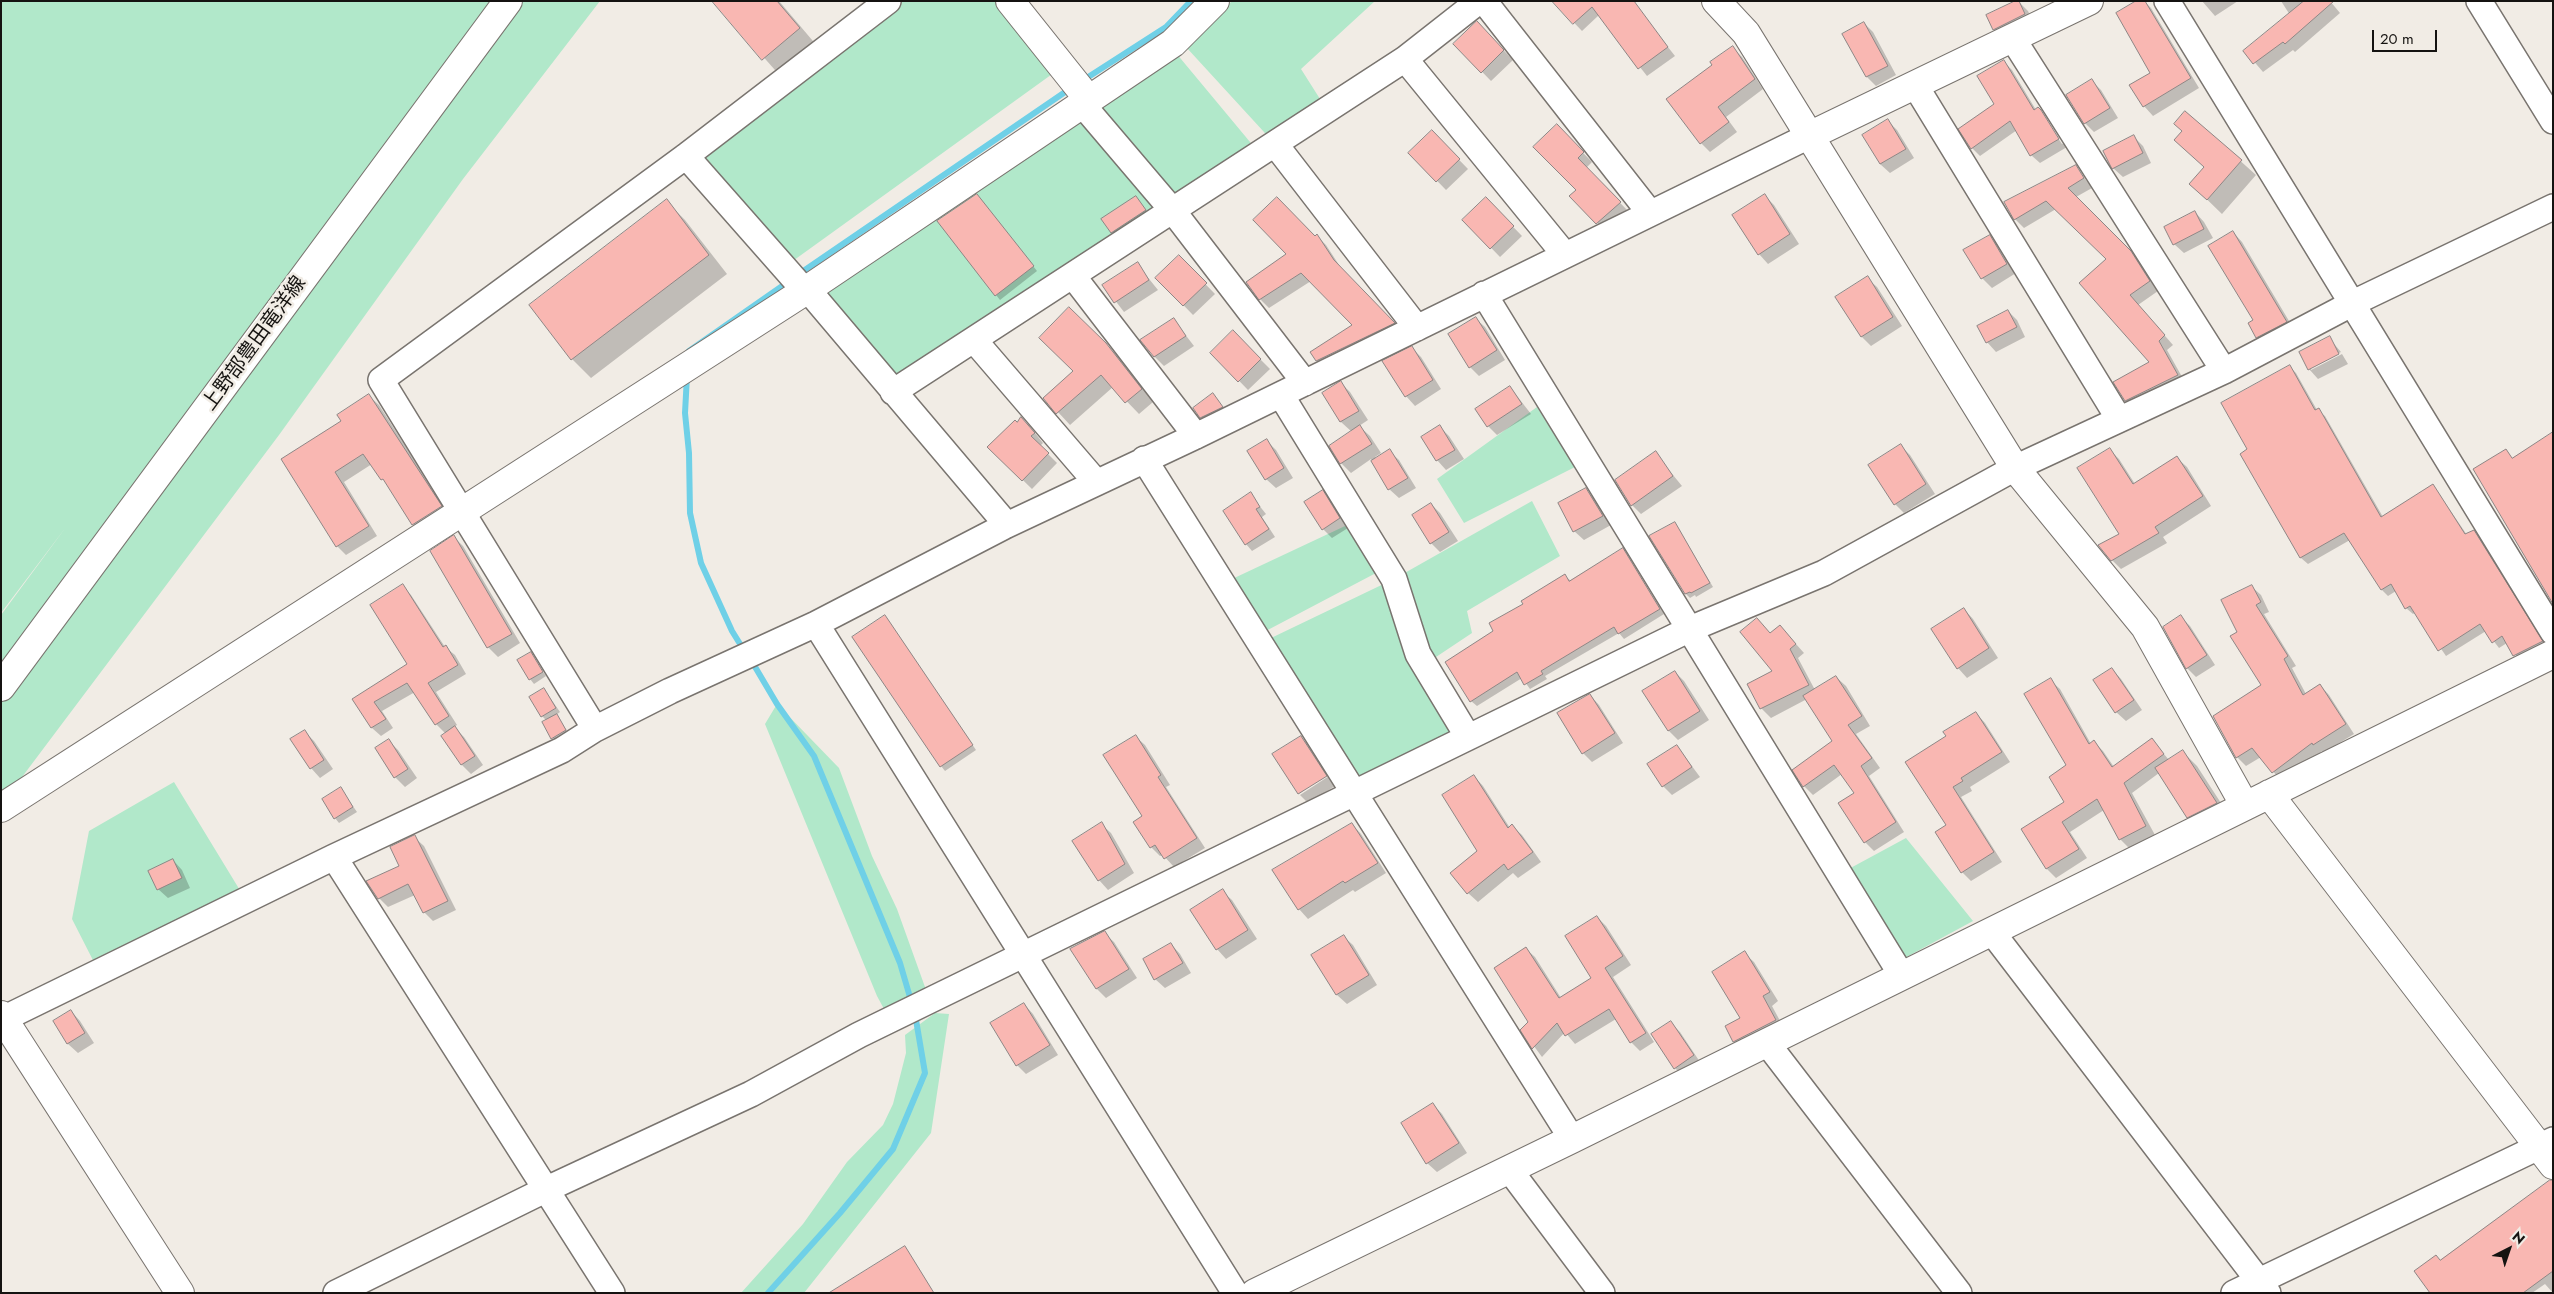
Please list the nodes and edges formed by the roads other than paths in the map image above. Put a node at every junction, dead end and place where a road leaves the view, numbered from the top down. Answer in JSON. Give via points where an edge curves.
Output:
{"nodes":[{"id":1,"x":508,"y":1,"type":"edge"},
{"id":2,"x":888,"y":1,"type":"edge"},
{"id":3,"x":1010,"y":1,"type":"edge"},
{"id":4,"x":1215,"y":1,"type":"edge"},
{"id":5,"x":1479,"y":1,"type":"edge"},
{"id":6,"x":1484,"y":1,"type":"edge"},
{"id":7,"x":1716,"y":1,"type":"edge"},
{"id":8,"x":2089,"y":1,"type":"edge"},
{"id":9,"x":2167,"y":1,"type":"edge"},
{"id":10,"x":2479,"y":1,"type":"edge"},
{"id":11,"x":2013,"y":39,"type":"junction"},
{"id":12,"x":1405,"y":59,"type":"junction"},
{"id":13,"x":1915,"y":85,"type":"junction"},
{"id":14,"x":1085,"y":102,"type":"junction"},
{"id":15,"x":2553,"y":121,"type":"edge"},
{"id":16,"x":1810,"y":135,"type":"junction"},
{"id":17,"x":1275,"y":144,"type":"junction"},
{"id":18,"x":686,"y":156,"type":"junction"},
{"id":19,"x":2553,"y":206,"type":"edge"},
{"id":20,"x":1173,"y":211,"type":"junction"},
{"id":21,"x":1650,"y":213,"type":"junction"},
{"id":22,"x":1565,"y":255,"type":"junction"},
{"id":23,"x":1073,"y":276,"type":"junction"},
{"id":24,"x":805,"y":291,"type":"junction"},
{"id":25,"x":1484,"y":294,"type":"junction"},
{"id":26,"x":2353,"y":303,"type":"junction"},
{"id":27,"x":1417,"y":328,"type":"junction"},
{"id":28,"x":974,"y":340,"type":"junction"},
{"id":29,"x":2224,"y":371,"type":"junction"},
{"id":30,"x":1305,"y":383,"type":"junction"},
{"id":31,"x":893,"y":392,"type":"junction"},
{"id":32,"x":1281,"y":395,"type":"junction"},
{"id":33,"x":2119,"y":418,"type":"junction"},
{"id":34,"x":1196,"y":436,"type":"junction"},
{"id":35,"x":1144,"y":459,"type":"junction"},
{"id":36,"x":2015,"y":468,"type":"junction"},
{"id":37,"x":1096,"y":482,"type":"junction"},
{"id":38,"x":462,"y":513,"type":"junction"},
{"id":39,"x":1007,"y":525,"type":"junction"},
{"id":40,"x":816,"y":624,"type":"junction"},
{"id":41,"x":1690,"y":629,"type":"junction"},
{"id":42,"x":2553,"y":632,"type":"edge"},
{"id":43,"x":2553,"y":654,"type":"edge"},
{"id":44,"x":1,"y":687,"type":"edge"},
{"id":45,"x":595,"y":729,"type":"junction"},
{"id":46,"x":1468,"y":737,"type":"junction"},
{"id":47,"x":1353,"y":793,"type":"junction"},
{"id":48,"x":2257,"y":800,"type":"junction"},
{"id":49,"x":1,"y":808,"type":"edge"},
{"id":50,"x":334,"y":857,"type":"junction"},
{"id":51,"x":1992,"y":932,"type":"junction"},
{"id":52,"x":1022,"y":956,"type":"junction"},
{"id":53,"x":1902,"y":976,"type":"junction"},
{"id":54,"x":2,"y":1018,"type":"edge"},
{"id":55,"x":1767,"y":1043,"type":"junction"},
{"id":56,"x":1572,"y":1139,"type":"junction"},
{"id":57,"x":2548,"y":1151,"type":"edge"},
{"id":58,"x":1509,"y":1169,"type":"junction"},
{"id":59,"x":547,"y":1189,"type":"junction"},
{"id":60,"x":2263,"y":1287,"type":"edge"},
{"id":61,"x":180,"y":1293,"type":"edge"},
{"id":62,"x":336,"y":1293,"type":"edge"},
{"id":63,"x":612,"y":1293,"type":"edge"},
{"id":64,"x":1235,"y":1293,"type":"edge"},
{"id":65,"x":1255,"y":1293,"type":"edge"},
{"id":66,"x":1602,"y":1293,"type":"edge"},
{"id":67,"x":1959,"y":1293,"type":"edge"},
{"id":68,"x":2234,"y":1293,"type":"edge"}],
"edges":[{"from":1,"to":44,"type":"street","name":"上野部豊田竜洋線"},
{"from":2,"to":18,"type":"street"},
{"from":3,"to":14,"type":"street"},
{"from":4,"to":14,"type":"street","via":[[1173,43]]},
{"from":5,"to":12,"type":"street"},
{"from":6,"to":21,"type":"street"},
{"from":7,"to":16,"type":"street","via":[[1746,33]]},
{"from":8,"to":11,"type":"street"},
{"from":9,"to":26,"type":"street"},
{"from":10,"to":15,"type":"street"},
{"from":11,"to":13,"type":"street"},
{"from":11,"to":29,"type":"street"},
{"from":12,"to":17,"type":"street"},
{"from":12,"to":22,"type":"street"},
{"from":13,"to":16,"type":"street"},
{"from":13,"to":33,"type":"street"},
{"from":14,"to":20,"type":"street"},
{"from":14,"to":24,"type":"street"},
{"from":16,"to":21,"type":"street"},
{"from":16,"to":36,"type":"street"},
{"from":17,"to":20,"type":"street"},
{"from":17,"to":27,"type":"street"},
{"from":18,"to":24,"type":"street"},
{"from":18,"to":38,"type":"street","via":[[381,380]]},
{"from":19,"to":26,"type":"street"},
{"from":20,"to":23,"type":"street"},
{"from":20,"to":30,"type":"street"},
{"from":21,"to":22,"type":"street"},
{"from":22,"to":25,"type":"street"},
{"from":23,"to":28,"type":"street"},
{"from":23,"to":34,"type":"street"},
{"from":24,"to":31,"type":"street","via":[[814,296]]},
{"from":24,"to":38,"type":"street"},
{"from":25,"to":27,"type":"street"},
{"from":25,"to":41,"type":"street"},
{"from":26,"to":29,"type":"street"},
{"from":26,"to":42,"type":"street"},
{"from":27,"to":30,"type":"street"},
{"from":28,"to":31,"type":"street"},
{"from":28,"to":37,"type":"street"},
{"from":29,"to":33,"type":"street"},
{"from":30,"to":32,"type":"street"},
{"from":31,"to":39,"type":"street"},
{"from":32,"to":34,"type":"street"},
{"from":32,"to":46,"type":"street","via":[[1394,579],[1418,654]]},
{"from":33,"to":36,"type":"street"},
{"from":34,"to":35,"type":"street"},
{"from":35,"to":37,"type":"street"},
{"from":35,"to":47,"type":"street"},
{"from":36,"to":41,"type":"street","via":[[1824,573]]},
{"from":36,"to":48,"type":"street","via":[[2145,627]]},
{"from":37,"to":39,"type":"street"},
{"from":38,"to":45,"type":"street"},
{"from":38,"to":49,"type":"street"},
{"from":39,"to":40,"type":"street"},
{"from":40,"to":45,"type":"street"},
{"from":40,"to":52,"type":"street"},
{"from":41,"to":46,"type":"street"},
{"from":41,"to":53,"type":"street"},
{"from":43,"to":48,"type":"street"},
{"from":45,"to":50,"type":"street","via":[[562,750]]},
{"from":46,"to":47,"type":"street"},
{"from":47,"to":52,"type":"street"},
{"from":47,"to":56,"type":"street"},
{"from":48,"to":51,"type":"street"},
{"from":48,"to":57,"type":"street"},
{"from":50,"to":54,"type":"street"},
{"from":50,"to":59,"type":"street"},
{"from":51,"to":53,"type":"street"},
{"from":51,"to":60,"type":"street"},
{"from":52,"to":59,"type":"street","via":[[859,1035],[751,1094]]},
{"from":52,"to":64,"type":"street"},
{"from":53,"to":55,"type":"street"},
{"from":54,"to":61,"type":"street"},
{"from":55,"to":56,"type":"street"},
{"from":55,"to":67,"type":"street"},
{"from":56,"to":58,"type":"street"},
{"from":57,"to":60,"type":"street"},
{"from":58,"to":65,"type":"street"},
{"from":58,"to":66,"type":"street"},
{"from":59,"to":62,"type":"street"},
{"from":59,"to":63,"type":"street"},
{"from":60,"to":68,"type":"street"}]}
